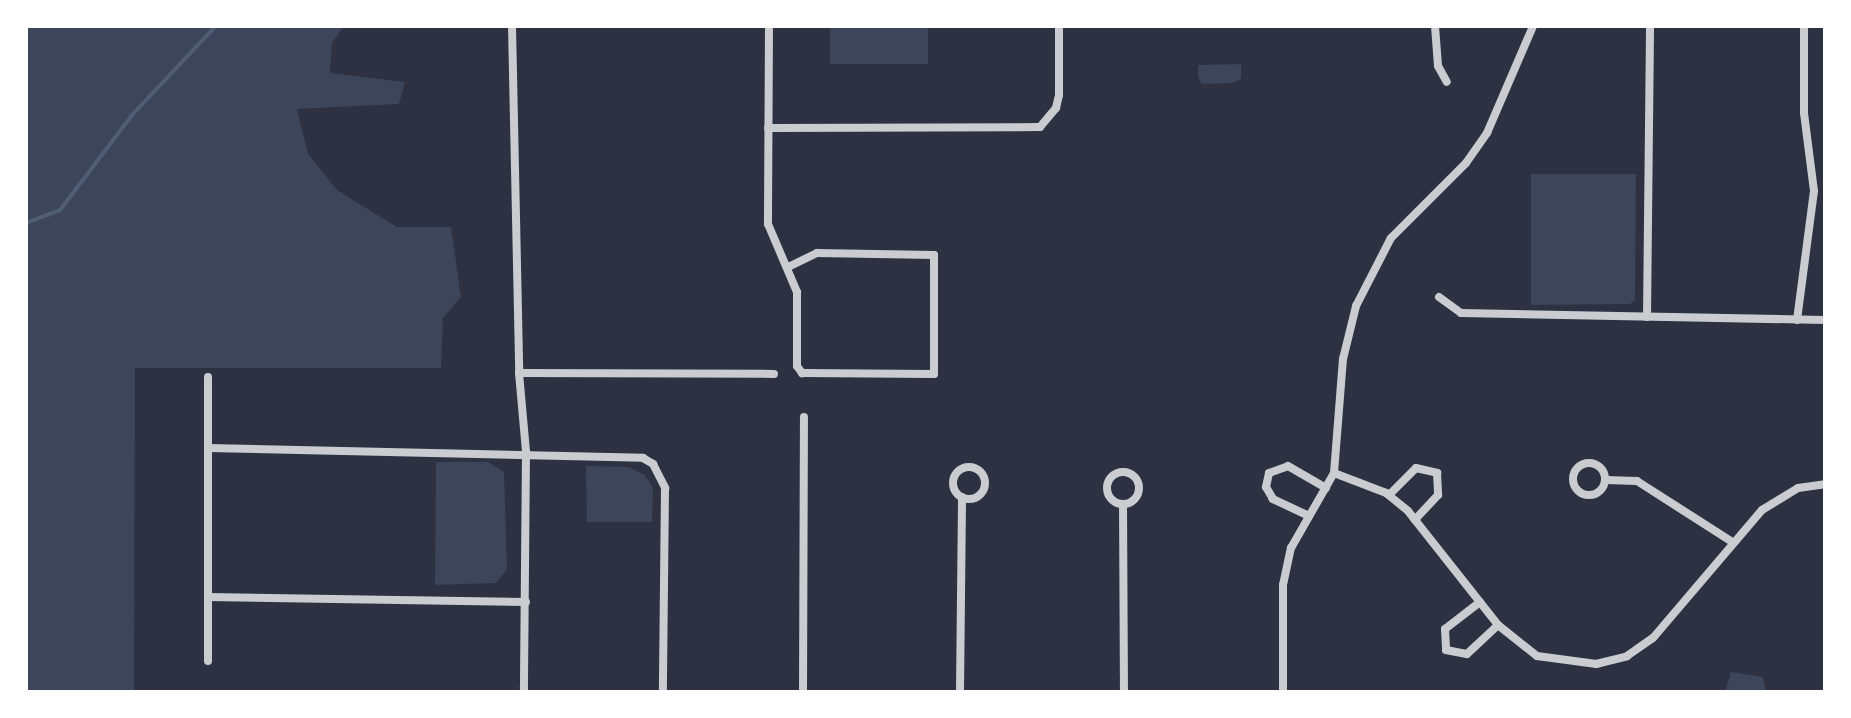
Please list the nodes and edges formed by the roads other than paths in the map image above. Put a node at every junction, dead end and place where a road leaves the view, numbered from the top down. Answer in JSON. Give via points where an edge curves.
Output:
{"nodes":[{"id":1,"x":512,"y":26,"type":"edge"},
{"id":2,"x":769,"y":26,"type":"edge"},
{"id":3,"x":1059,"y":26,"type":"edge"},
{"id":4,"x":1435,"y":26,"type":"edge"},
{"id":5,"x":1533,"y":26,"type":"edge"},
{"id":6,"x":1650,"y":26,"type":"edge"},
{"id":7,"x":1804,"y":26,"type":"edge"},
{"id":8,"x":1447,"y":82,"type":"dead end"},
{"id":9,"x":768,"y":128,"type":"junction"},
{"id":10,"x":788,"y":267,"type":"junction"},
{"id":11,"x":1439,"y":297,"type":"dead end"},
{"id":12,"x":1647,"y":317,"type":"junction"},
{"id":13,"x":1797,"y":320,"type":"junction"},
{"id":14,"x":1825,"y":320,"type":"edge"},
{"id":15,"x":519,"y":373,"type":"junction"},
{"id":16,"x":774,"y":374,"type":"dead end"},
{"id":17,"x":208,"y":377,"type":"dead end"},
{"id":18,"x":804,"y":417,"type":"dead end"},
{"id":19,"x":208,"y":448,"type":"junction"},
{"id":20,"x":526,"y":452,"type":"junction"},
{"id":21,"x":1334,"y":473,"type":"junction"},
{"id":22,"x":1606,"y":480,"type":"junction"},
{"id":23,"x":1825,"y":484,"type":"edge"},
{"id":24,"x":1326,"y":488,"type":"junction"},
{"id":25,"x":1389,"y":495,"type":"junction"},
{"id":26,"x":962,"y":497,"type":"dead end"},
{"id":27,"x":1123,"y":504,"type":"dead end"},
{"id":28,"x":1307,"y":515,"type":"junction"},
{"id":29,"x":1415,"y":520,"type":"junction"},
{"id":30,"x":1731,"y":541,"type":"junction"},
{"id":31,"x":208,"y":597,"type":"junction"},
{"id":32,"x":526,"y":602,"type":"junction"},
{"id":33,"x":1480,"y":602,"type":"junction"},
{"id":34,"x":1498,"y":625,"type":"junction"},
{"id":35,"x":208,"y":661,"type":"dead end"},
{"id":36,"x":524,"y":692,"type":"edge"},
{"id":37,"x":663,"y":692,"type":"edge"},
{"id":38,"x":803,"y":692,"type":"edge"},
{"id":39,"x":960,"y":692,"type":"edge"},
{"id":40,"x":1124,"y":692,"type":"edge"},
{"id":41,"x":1283,"y":692,"type":"edge"}],
"edges":[{"from":1,"to":15,"type":"street"},
{"from":2,"to":9,"type":"street"},
{"from":3,"to":9,"type":"street","via":[[1059,95],[1047,121],[1030,129]]},
{"from":4,"to":8,"type":"street","via":[[1438,66]]},
{"from":5,"to":21,"type":"street","via":[[1487,133],[1466,163],[1391,238],[1356,306],[1340,385]]},
{"from":6,"to":12,"type":"street"},
{"from":7,"to":13,"type":"street","via":[[1804,113],[1814,191]]},
{"from":9,"to":10,"type":"street","via":[[768,224]]},
{"from":10,"to":10,"type":"street","via":[[817,253],[934,255],[934,374],[802,373],[797,366],[797,292]]},
{"from":11,"to":12,"type":"street","via":[[1461,313]]},
{"from":12,"to":13,"type":"street"},
{"from":13,"to":14,"type":"street"},
{"from":15,"to":16,"type":"street"},
{"from":15,"to":20,"type":"street"},
{"from":17,"to":19,"type":"street"},
{"from":18,"to":38,"type":"street"},
{"from":19,"to":20,"type":"street"},
{"from":19,"to":31,"type":"street"},
{"from":20,"to":32,"type":"street"},
{"from":20,"to":37,"type":"street","via":[[632,454],[653,464],[665,488]]},
{"from":21,"to":24,"type":"street"},
{"from":21,"to":25,"type":"street"},
{"from":22,"to":22,"type":"street","via":[[1601,468],[1590,463],[1578,467],[1573,479],[1577,490],[1589,496]]},
{"from":22,"to":30,"type":"street","via":[[1637,481]]},
{"from":23,"to":30,"type":"street","via":[[1798,488],[1762,510]]},
{"from":24,"to":28,"type":"street"},
{"from":24,"to":28,"type":"street","via":[[1288,466],[1269,473],[1266,487],[1273,499]]},
{"from":25,"to":29,"type":"street"},
{"from":25,"to":29,"type":"street","via":[[1416,468],[1437,473],[1438,495]]},
{"from":26,"to":39,"type":"street"},
{"from":27,"to":40,"type":"street"},
{"from":28,"to":41,"type":"street","via":[[1291,548],[1283,585]]},
{"from":29,"to":33,"type":"street"},
{"from":30,"to":34,"type":"street","via":[[1653,638],[1627,656],[1596,664],[1552,660],[1537,656]]},
{"from":31,"to":32,"type":"street"},
{"from":31,"to":35,"type":"street"},
{"from":32,"to":36,"type":"street"},
{"from":33,"to":34,"type":"street"},
{"from":33,"to":34,"type":"street","via":[[1445,629],[1446,650],[1467,654]]}]}
